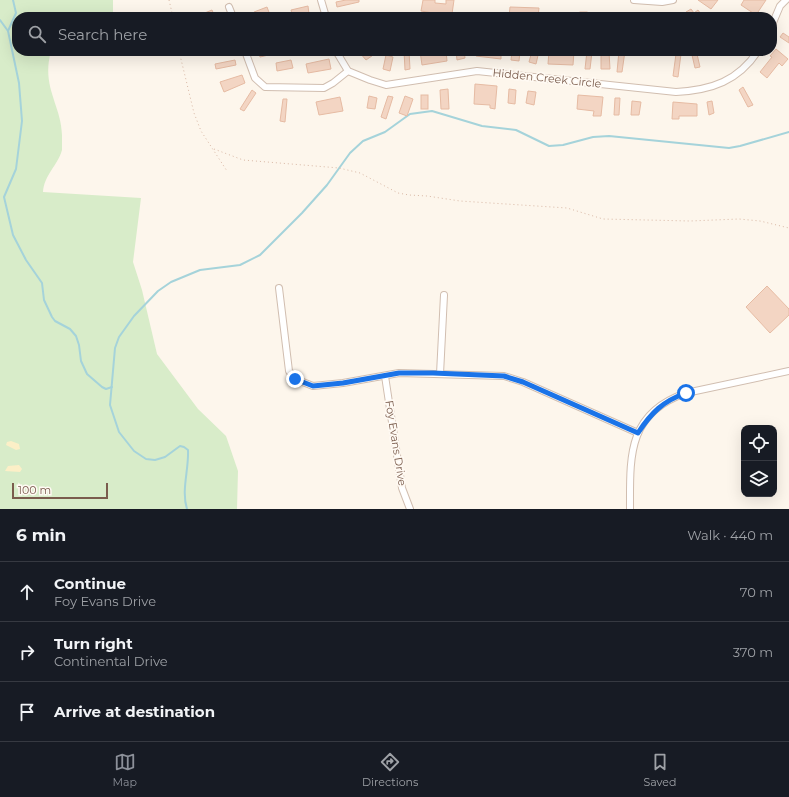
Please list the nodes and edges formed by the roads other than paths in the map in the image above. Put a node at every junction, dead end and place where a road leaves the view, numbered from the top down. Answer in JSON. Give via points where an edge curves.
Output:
{"nodes":[{"id":1,"x":321,"y":0,"type":"edge"},
{"id":2,"x":634,"y":0,"type":"edge"},
{"id":3,"x":673,"y":0,"type":"edge"},
{"id":4,"x":786,"y":0,"type":"edge"},
{"id":5,"x":229,"y":7,"type":"dead end"},
{"id":6,"x":231,"y":12,"type":"edge"},
{"id":7,"x":325,"y":12,"type":"edge"},
{"id":8,"x":777,"y":13,"type":"edge"},
{"id":9,"x":248,"y":56,"type":"edge"},
{"id":10,"x":339,"y":56,"type":"edge"},
{"id":11,"x":754,"y":56,"type":"edge"},
{"id":12,"x":348,"y":71,"type":"junction"},
{"id":13,"x":279,"y":288,"type":"dead end"},
{"id":14,"x":444,"y":294,"type":"dead end"},
{"id":15,"x":789,"y":372,"type":"edge"},
{"id":16,"x":440,"y":374,"type":"junction"},
{"id":17,"x":385,"y":376,"type":"junction"},
{"id":18,"x":638,"y":433,"type":"junction"},
{"id":19,"x":410,"y":509,"type":"edge"},
{"id":20,"x":630,"y":509,"type":"edge"}],
"edges":[{"from":1,"to":7,"type":"street"},
{"from":2,"to":3,"type":"street"},
{"from":4,"to":8,"type":"street"},
{"from":5,"to":6,"type":"street"},
{"from":9,"to":12,"type":"street","via":[[255,78],[265,88],[324,88]]},
{"from":10,"to":12,"type":"street"},
{"from":11,"to":12,"type":"street","name":"Hidden Creek Circle","via":[[737,76],[711,87],[676,92],[477,71],[386,85]]},
{"from":13,"to":17,"type":"street","via":[[289,371],[295,379],[313,386]]},
{"from":14,"to":16,"type":"street"},
{"from":15,"to":18,"type":"street","via":[[672,398],[653,412]]},
{"from":16,"to":17,"type":"street","via":[[399,373]]},
{"from":16,"to":18,"type":"street","via":[[504,376]]},
{"from":17,"to":19,"type":"street","name":"Foy Evans Drive","via":[[402,488]]},
{"from":18,"to":20,"type":"street","via":[[632,450]]}]}
